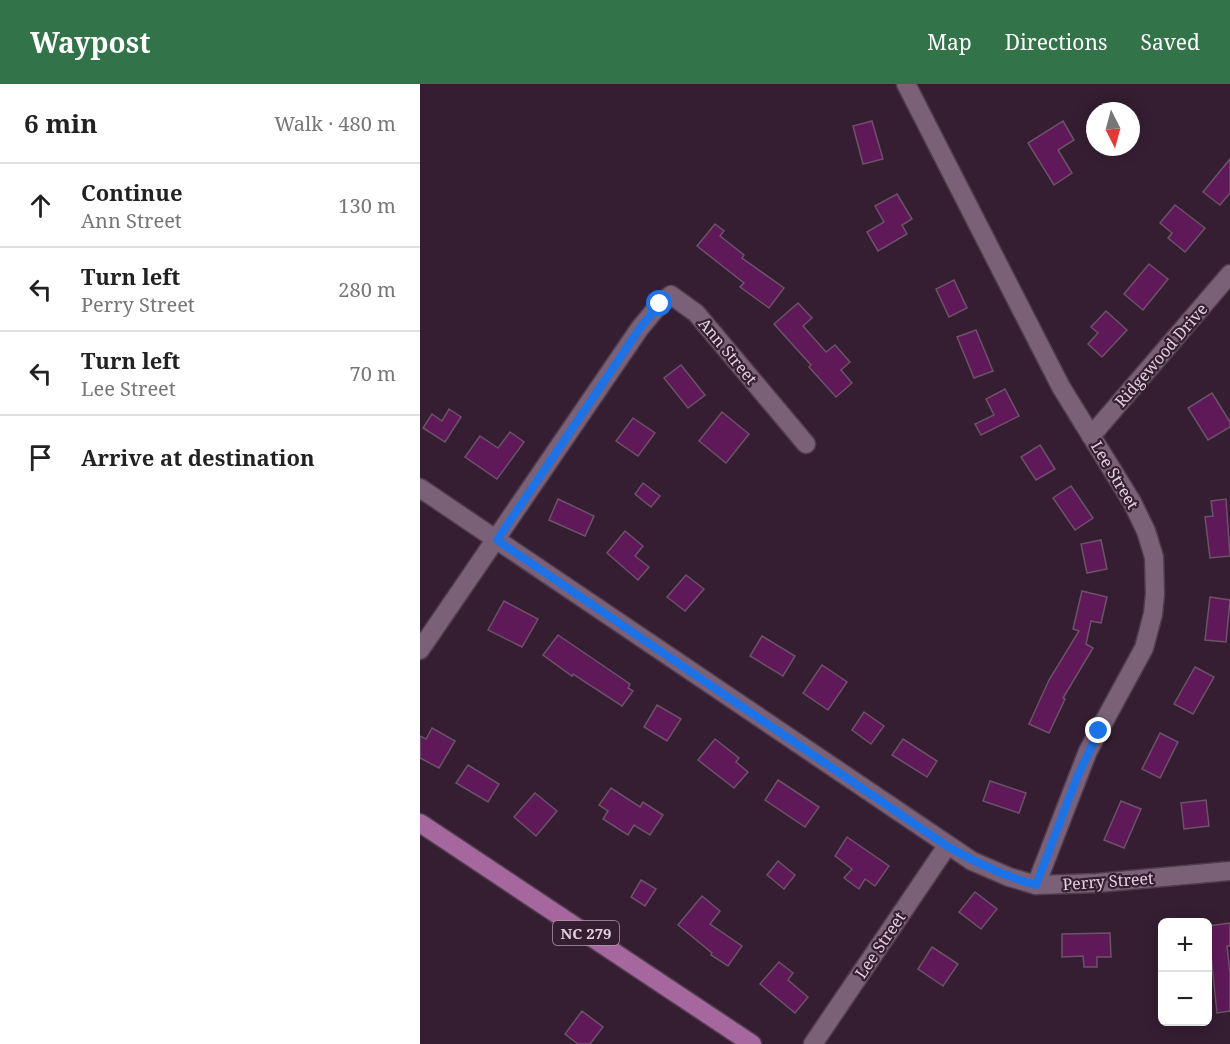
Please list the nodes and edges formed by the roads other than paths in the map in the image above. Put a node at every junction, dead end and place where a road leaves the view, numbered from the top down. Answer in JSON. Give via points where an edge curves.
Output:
{"nodes":[{"id":1,"x":906,"y":84,"type":"edge"},
{"id":2,"x":1229,"y":277,"type":"edge"},
{"id":3,"x":1091,"y":436,"type":"junction"},
{"id":4,"x":806,"y":444,"type":"dead end"},
{"id":5,"x":420,"y":488,"type":"edge"},
{"id":6,"x":497,"y":540,"type":"junction"},
{"id":7,"x":420,"y":650,"type":"edge"},
{"id":8,"x":420,"y":823,"type":"edge"},
{"id":9,"x":947,"y":846,"type":"junction"},
{"id":10,"x":1230,"y":871,"type":"edge"},
{"id":11,"x":1036,"y":885,"type":"junction"},
{"id":12,"x":752,"y":1044,"type":"edge"},
{"id":13,"x":813,"y":1044,"type":"edge"}],
"edges":[{"from":1,"to":3,"type":"street","name":"Lee Street","via":[[1061,387]]},
{"from":2,"to":3,"type":"street","name":"Ridgewood Drive"},
{"from":3,"to":11,"type":"street","name":"Lee Street","via":[[1146,531],[1155,567],[1153,614],[1144,648],[1081,769]]},
{"from":4,"to":6,"type":"street","name":"Ann Street","via":[[696,313],[671,295],[640,328]]},
{"from":5,"to":6,"type":"street","name":"Perry Street"},
{"from":6,"to":7,"type":"street","name":"Ann Street"},
{"from":6,"to":9,"type":"street","name":"Perry Street"},
{"from":8,"to":12,"type":"main road","number":"NC 279"},
{"from":9,"to":11,"type":"street","name":"Perry Street","via":[[972,861]]},
{"from":9,"to":13,"type":"street","name":"Lee Street"},
{"from":10,"to":11,"type":"street","name":"Perry Street"}]}
